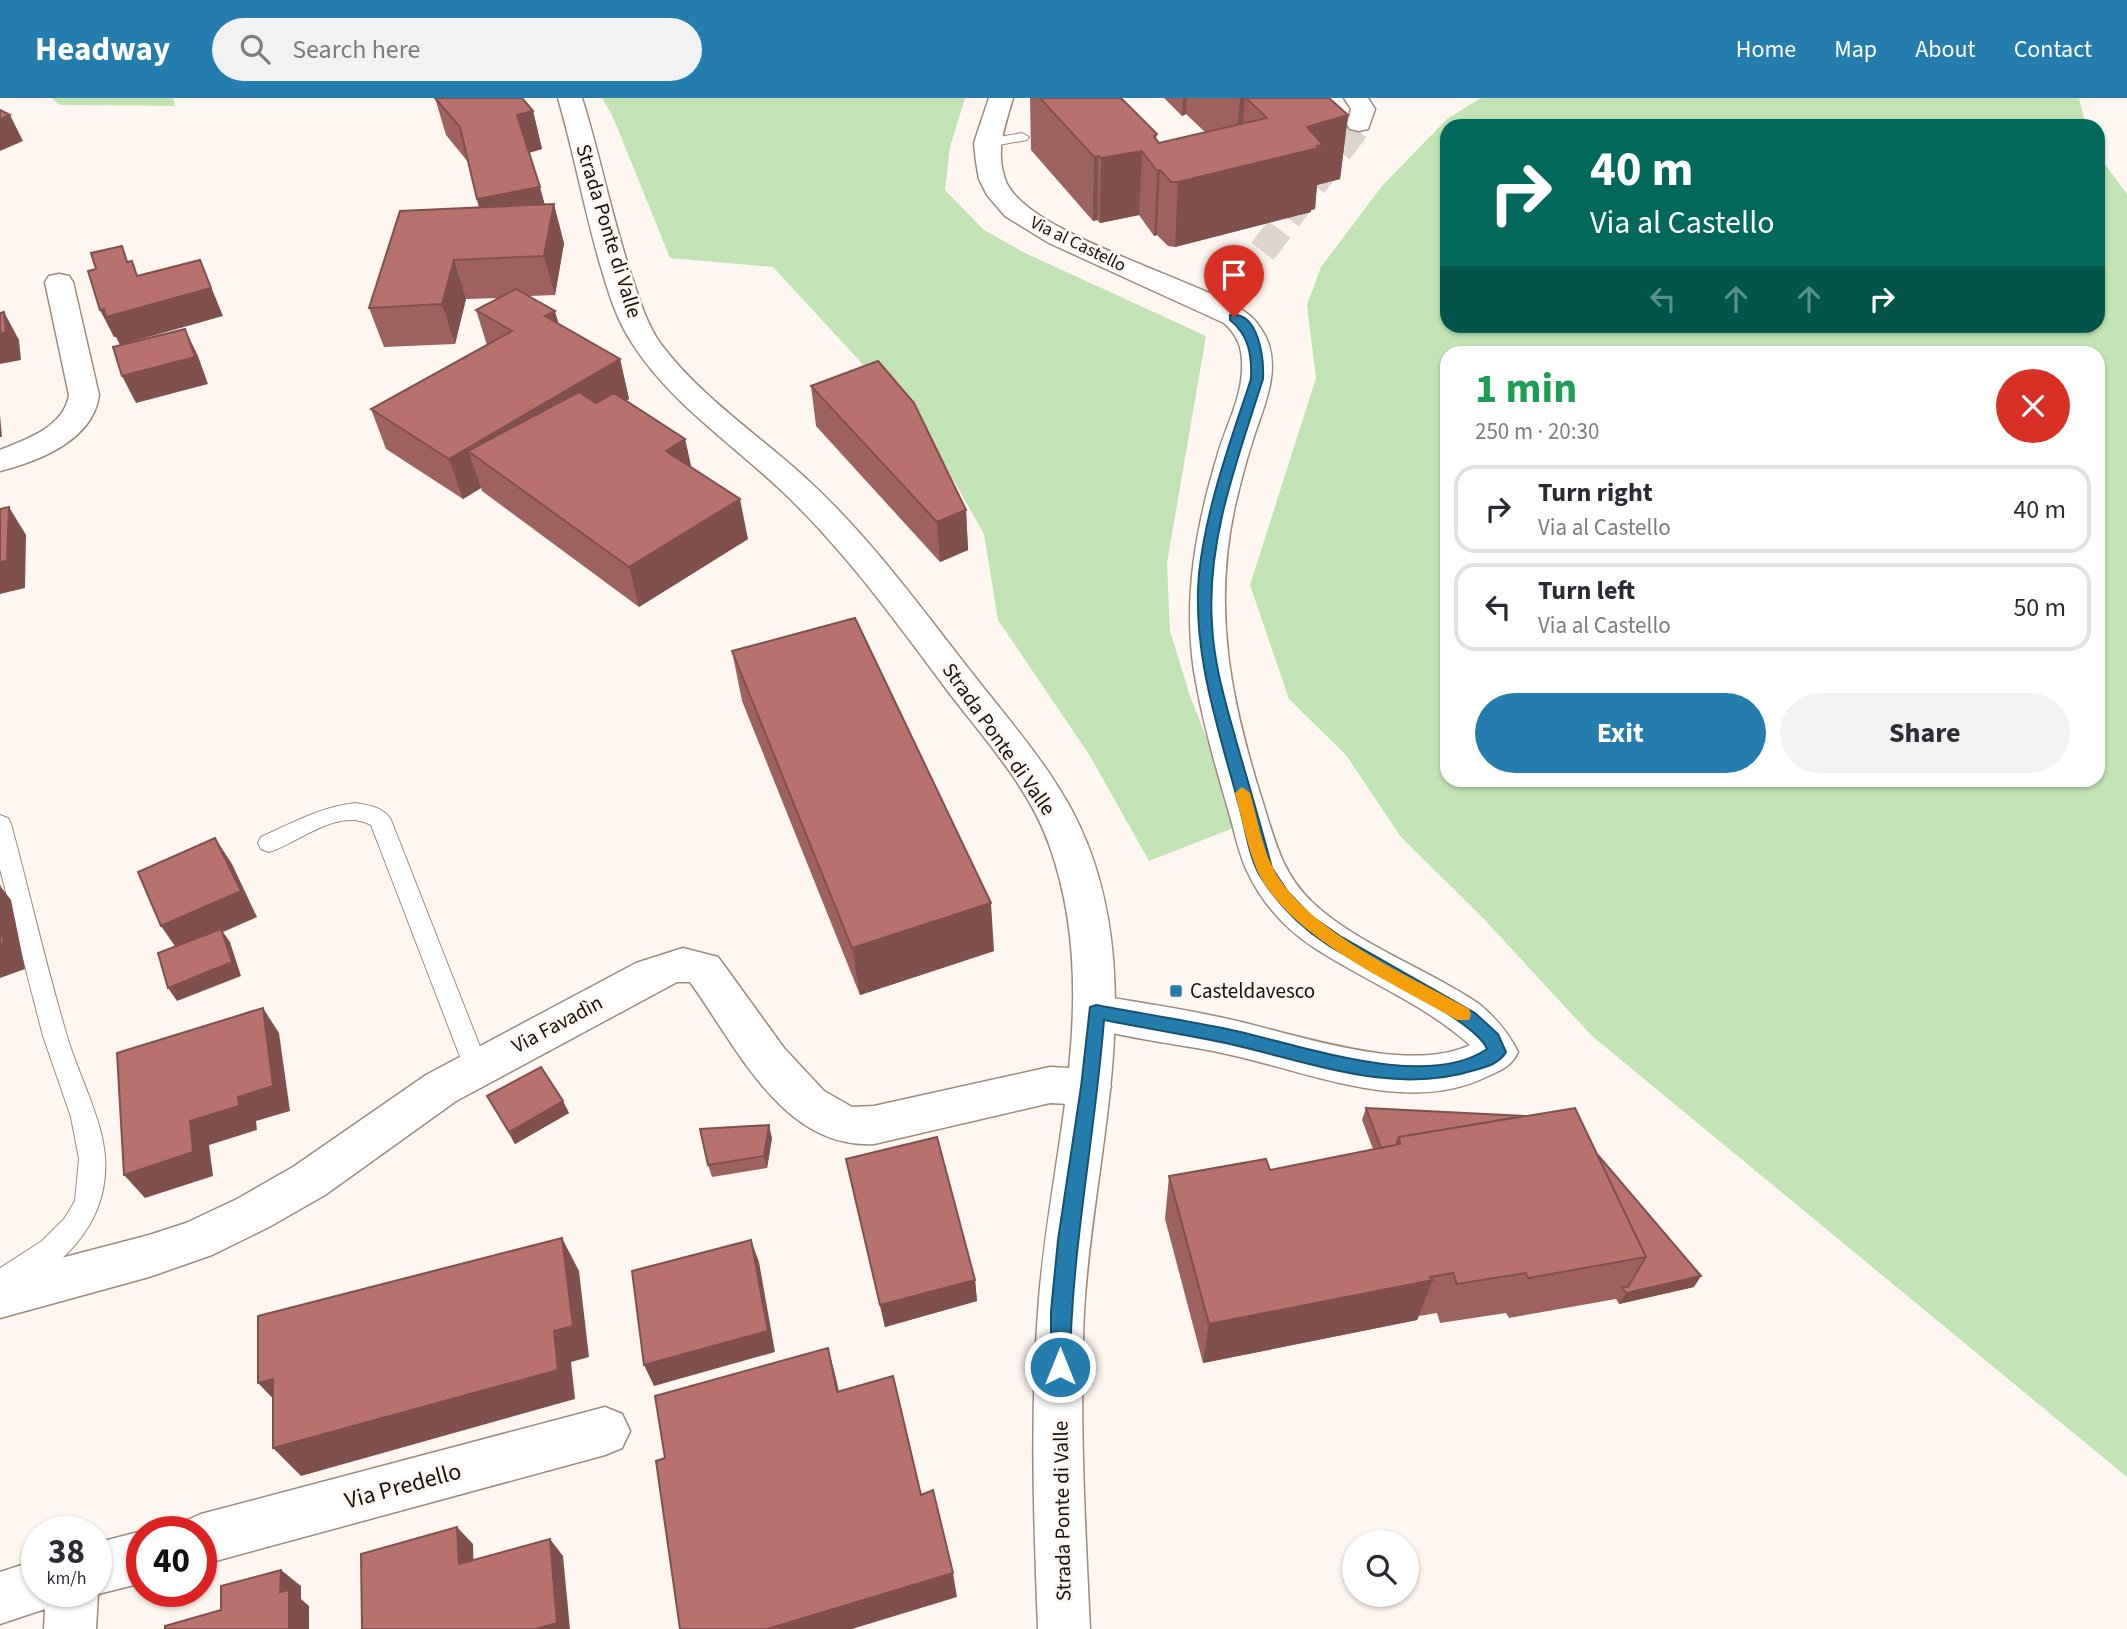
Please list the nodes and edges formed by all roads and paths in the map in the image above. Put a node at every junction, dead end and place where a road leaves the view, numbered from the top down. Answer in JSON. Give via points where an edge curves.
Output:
{"nodes":[{"id":1,"x":570,"y":98,"type":"edge"},
{"id":2,"x":1001,"y":98,"type":"edge"},
{"id":3,"x":1356,"y":98,"type":"edge"},
{"id":4,"x":1359,"y":124,"type":"tunnel mouth"},
{"id":5,"x":1022,"y":137,"type":"dead end"},
{"id":6,"x":987,"y":143,"type":"junction"},
{"id":7,"x":59,"y":282,"type":"dead end"},
{"id":8,"x":0,"y":461,"type":"edge"},
{"id":9,"x":0,"y":824,"type":"edge"},
{"id":10,"x":269,"y":843,"type":"dead end"},
{"id":11,"x":1096,"y":1012,"type":"junction"},
{"id":12,"x":476,"y":1067,"type":"junction"},
{"id":13,"x":1090,"y":1087,"type":"junction"},
{"id":14,"x":0,"y":1283,"type":"edge"},
{"id":15,"x":0,"y":1296,"type":"edge"},
{"id":16,"x":605,"y":1431,"type":"dead end"},
{"id":17,"x":217,"y":1537,"type":"edge"},
{"id":18,"x":21,"y":1592,"type":"edge"},
{"id":19,"x":0,"y":1598,"type":"edge"},
{"id":20,"x":71,"y":1607,"type":"edge"},
{"id":21,"x":70,"y":1629,"type":"edge"},
{"id":22,"x":1064,"y":1629,"type":"edge"}],
"edges":[{"from":1,"to":11,"type":"street","name":"Strada Ponte di Valle","via":[[626,304],[651,349],[813,503],[885,584],[1051,807],[1070,847],[1085,900]]},
{"from":2,"to":6,"type":"street","name":"Via al Castello"},
{"from":3,"to":4,"type":"street","via":[[1363,109]]},
{"from":5,"to":6,"type":"lane"},
{"from":6,"to":11,"type":"street","name":"Via al Castello","via":[[992,179],[1014,210],[1058,237],[1227,297],[1246,327],[1255,347],[1257,379],[1214,524],[1205,622],[1213,685],[1265,869],[1305,920],[1469,1018],[1492,1039],[1497,1052],[1449,1071],[1400,1073]]},
{"from":7,"to":8,"type":"street","via":[[84,394],[82,406],[78,416],[49,438]]},
{"from":9,"to":14,"type":"lane","via":[[55,1036],[85,1119],[92,1184],[88,1204],[65,1238]]},
{"from":10,"to":12,"type":"lane","via":[[350,811],[364,810],[380,820]]},
{"from":11,"to":13,"type":"street","name":"Strada Ponte di Valle"},
{"from":12,"to":13,"type":"street","name":"Via Favadìn","via":[[650,975],[673,965],[692,964],[704,970],[783,1078],[836,1122],[874,1125],[1050,1085]]},
{"from":12,"to":15,"type":"street","name":"Via Favadìn","via":[[309,1181],[253,1213],[149,1256]]},
{"from":13,"to":22,"type":"street","name":"Strada Ponte di Valle","via":[[1061,1311]]},
{"from":16,"to":17,"type":"street","name":"Via Predello"},
{"from":18,"to":19,"type":"street"},
{"from":20,"to":21,"type":"street"}]}
